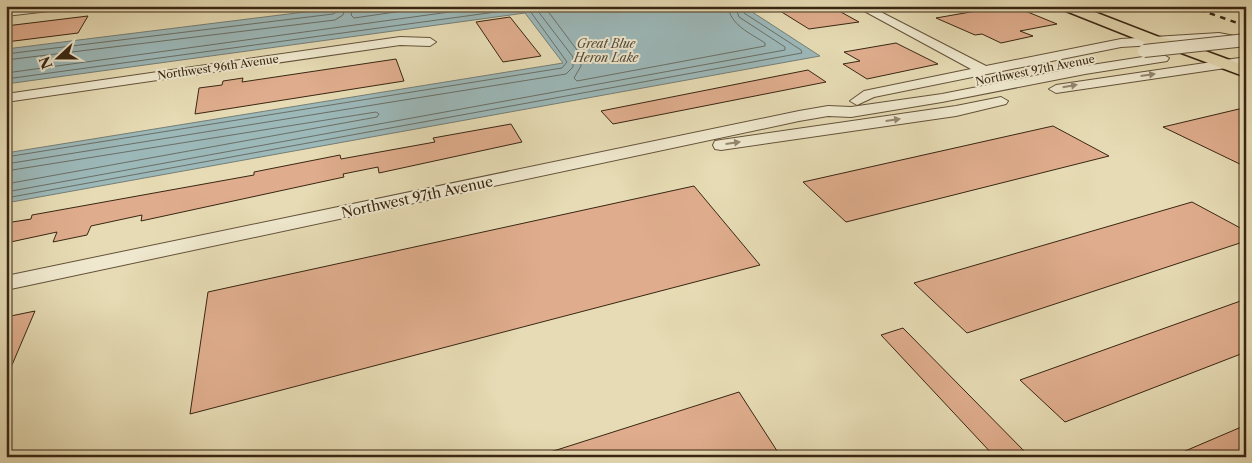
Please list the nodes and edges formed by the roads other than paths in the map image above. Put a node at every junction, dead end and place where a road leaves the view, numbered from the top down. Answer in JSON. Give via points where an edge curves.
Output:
{"nodes":[{"id":1,"x":66,"y":6,"type":"edge"},
{"id":2,"x":860,"y":6,"type":"edge"},
{"id":3,"x":1066,"y":6,"type":"edge"},
{"id":4,"x":6,"y":13,"type":"edge"},
{"id":5,"x":1246,"y":41,"type":"edge"},
{"id":6,"x":430,"y":42,"type":"dead end"},
{"id":7,"x":1121,"y":43,"type":"junction"},
{"id":8,"x":1150,"y":46,"type":"junction"},
{"id":9,"x":1246,"y":49,"type":"edge"},
{"id":10,"x":1246,"y":61,"type":"edge"},
{"id":11,"x":1220,"y":65,"type":"junction"},
{"id":12,"x":983,"y":70,"type":"junction"},
{"id":13,"x":1177,"y":71,"type":"junction"},
{"id":14,"x":1246,"y":72,"type":"edge"},
{"id":15,"x":1246,"y":78,"type":"edge"},
{"id":16,"x":6,"y":98,"type":"edge"},
{"id":17,"x":857,"y":101,"type":"junction"},
{"id":18,"x":828,"y":111,"type":"junction"},
{"id":19,"x":666,"y":144,"type":"junction"},
{"id":20,"x":6,"y":284,"type":"edge"}],
"edges":[{"from":1,"to":4,"type":"street"},
{"from":2,"to":12,"type":"street"},
{"from":3,"to":8,"type":"main road"},
{"from":5,"to":8,"type":"street","name":"Northwest 97th Avenue","bridge":true},
{"from":6,"to":16,"type":"street","name":"Northwest 96th Avenue","via":[[400,41]]},
{"from":7,"to":8,"type":"street"},
{"from":7,"to":12,"type":"street"},
{"from":7,"to":13,"type":"street","via":[[1144,46],[1176,57],[1185,65]]},
{"from":8,"to":11,"type":"main road","via":[[1160,46]]},
{"from":8,"to":17,"type":"street","name":"Northwest 97th Avenue","via":[[951,86]]},
{"from":9,"to":18,"type":"street","name":"Northwest 97th Avenue","via":[[1077,71],[942,98],[850,112]]},
{"from":10,"to":11,"type":"street"},
{"from":11,"to":13,"type":"street"},
{"from":11,"to":14,"type":"main road"},
{"from":11,"to":15,"type":"main road"},
{"from":12,"to":17,"type":"street","via":[[869,94]]},
{"from":19,"to":13,"type":"street","one_way":true,"via":[[717,146],[946,112],[1070,86]]},
{"from":17,"to":18,"type":"street","name":"Northwest 97th Avenue","via":[[838,104]]},
{"from":18,"to":19,"type":"street","name":"Northwest 97th Avenue"},
{"from":19,"to":20,"type":"street","name":"Northwest 97th Avenue"}]}
